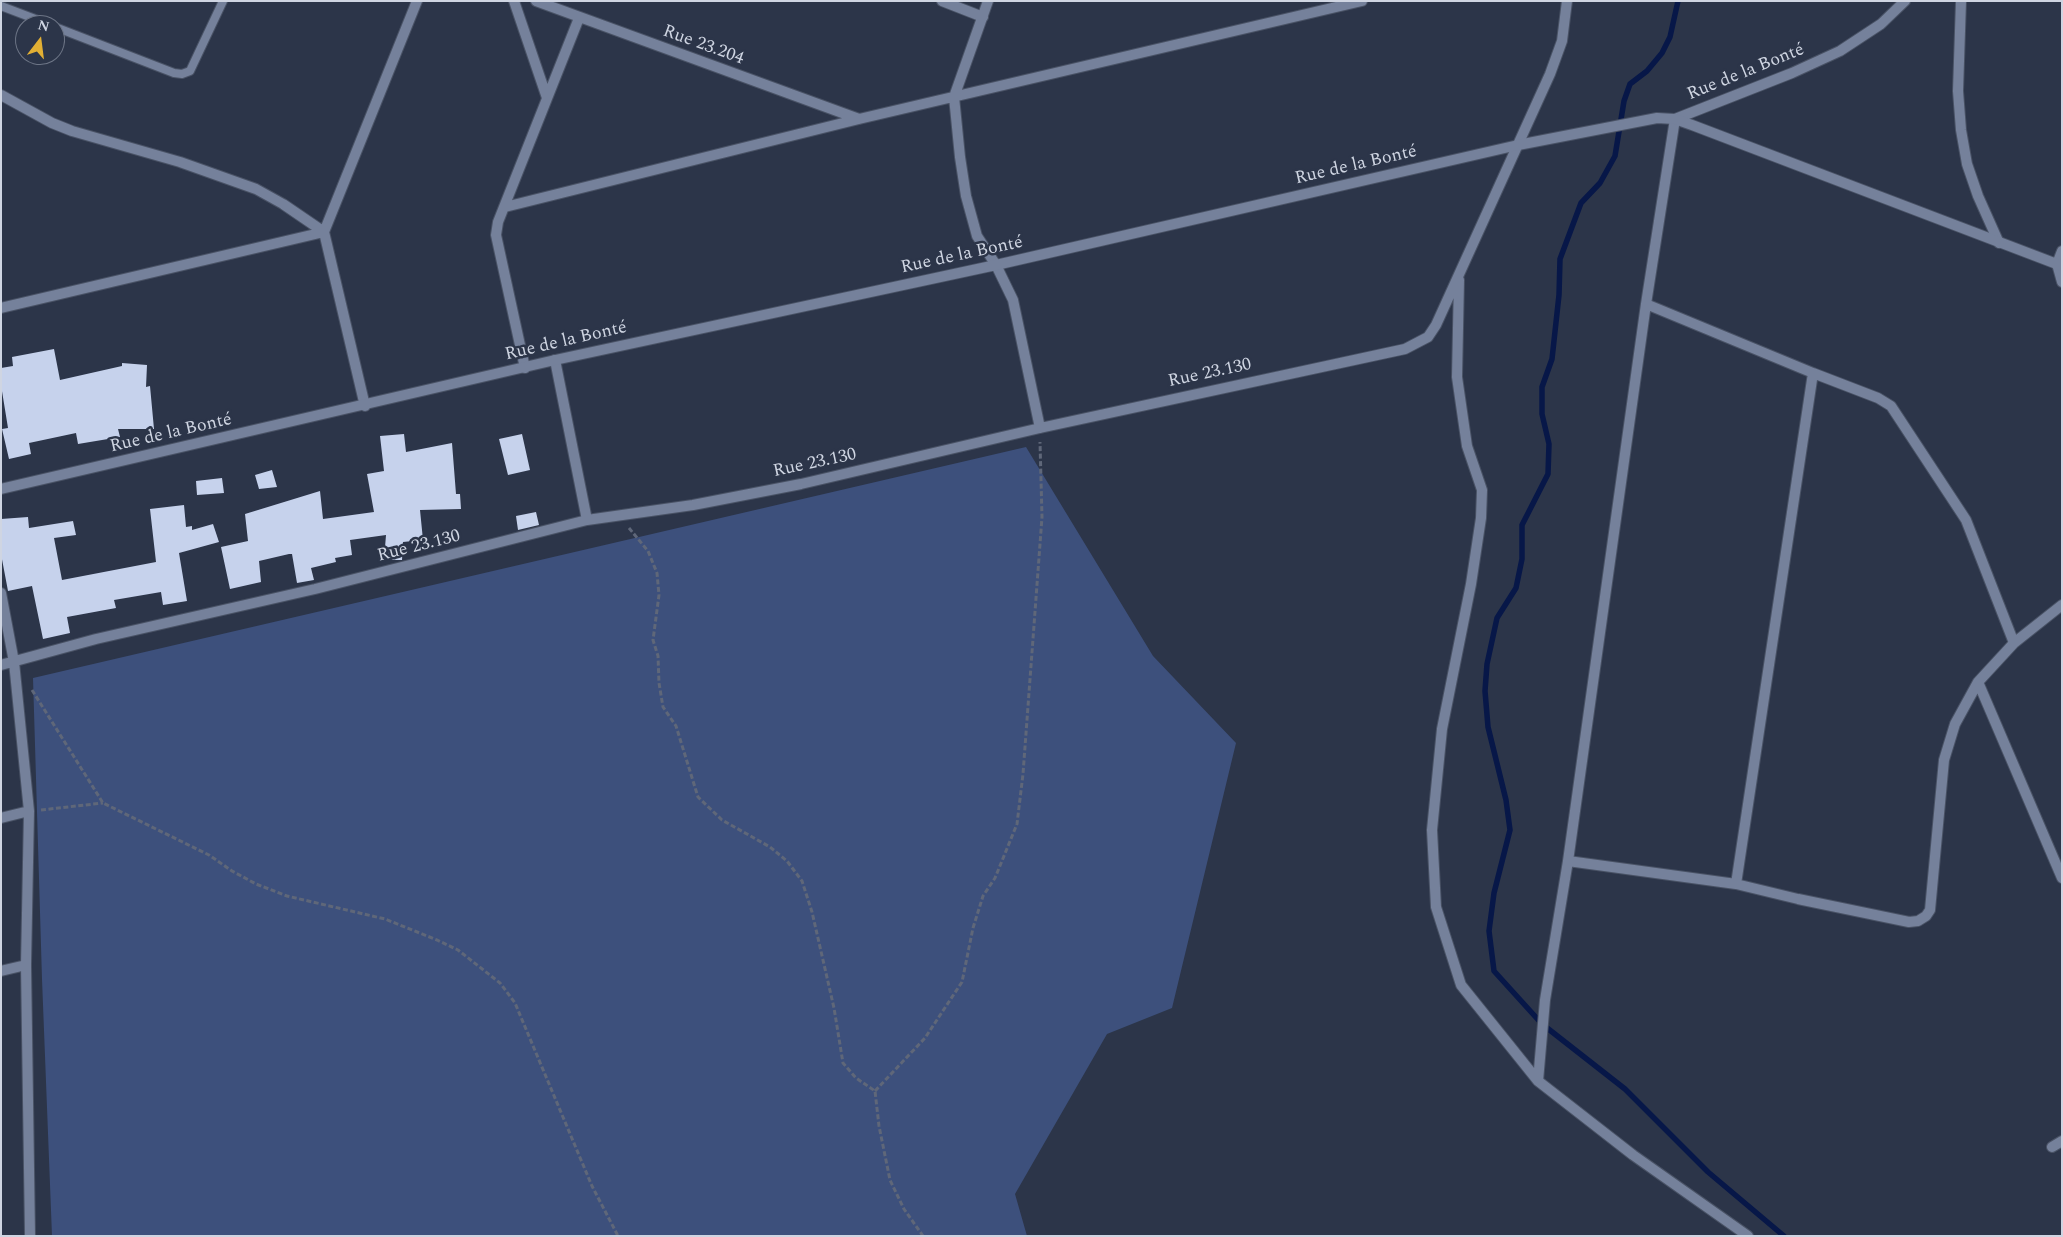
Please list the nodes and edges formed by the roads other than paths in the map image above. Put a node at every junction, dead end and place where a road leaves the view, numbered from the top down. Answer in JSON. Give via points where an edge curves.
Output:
{"nodes":[{"id":1,"x":223,"y":1,"type":"edge"},
{"id":2,"x":417,"y":1,"type":"edge"},
{"id":3,"x":514,"y":1,"type":"edge"},
{"id":4,"x":536,"y":1,"type":"edge"},
{"id":5,"x":942,"y":1,"type":"edge"},
{"id":6,"x":988,"y":1,"type":"edge"},
{"id":7,"x":1362,"y":1,"type":"edge"},
{"id":8,"x":1567,"y":1,"type":"edge"},
{"id":9,"x":1905,"y":1,"type":"edge"},
{"id":10,"x":1961,"y":1,"type":"edge"},
{"id":11,"x":1,"y":6,"type":"edge"},
{"id":12,"x":25,"y":15,"type":"edge"},
{"id":13,"x":983,"y":17,"type":"junction"},
{"id":14,"x":579,"y":18,"type":"junction"},
{"id":15,"x":65,"y":31,"type":"edge"},
{"id":16,"x":1,"y":95,"type":"edge"},
{"id":17,"x":954,"y":97,"type":"junction"},
{"id":18,"x":547,"y":98,"type":"junction"},
{"id":19,"x":859,"y":119,"type":"junction"},
{"id":20,"x":1675,"y":120,"type":"junction"},
{"id":21,"x":1518,"y":145,"type":"junction"},
{"id":22,"x":505,"y":206,"type":"junction"},
{"id":23,"x":324,"y":232,"type":"junction"},
{"id":24,"x":1999,"y":242,"type":"junction"},
{"id":25,"x":2062,"y":251,"type":"edge"},
{"id":26,"x":996,"y":265,"type":"junction"},
{"id":27,"x":2059,"y":265,"type":"edge"},
{"id":28,"x":1459,"y":274,"type":"junction"},
{"id":29,"x":2062,"y":282,"type":"edge"},
{"id":30,"x":1646,"y":304,"type":"junction"},
{"id":31,"x":1,"y":308,"type":"edge"},
{"id":32,"x":555,"y":360,"type":"junction"},
{"id":33,"x":525,"y":368,"type":"junction"},
{"id":34,"x":1813,"y":373,"type":"junction"},
{"id":35,"x":366,"y":406,"type":"junction"},
{"id":36,"x":1040,"y":428,"type":"junction"},
{"id":37,"x":1,"y":489,"type":"edge"},
{"id":38,"x":587,"y":520,"type":"junction"},
{"id":39,"x":1,"y":592,"type":"edge"},
{"id":40,"x":2062,"y":605,"type":"edge"},
{"id":41,"x":2014,"y":643,"type":"junction"},
{"id":42,"x":14,"y":662,"type":"junction"},
{"id":43,"x":1,"y":665,"type":"edge"},
{"id":44,"x":1978,"y":682,"type":"junction"},
{"id":45,"x":29,"y":811,"type":"junction"},
{"id":46,"x":1,"y":818,"type":"edge"},
{"id":47,"x":1568,"y":861,"type":"junction"},
{"id":48,"x":2062,"y":878,"type":"edge"},
{"id":49,"x":1736,"y":884,"type":"junction"},
{"id":50,"x":26,"y":965,"type":"junction"},
{"id":51,"x":1,"y":971,"type":"edge"},
{"id":52,"x":1538,"y":1081,"type":"junction"},
{"id":53,"x":2062,"y":1141,"type":"edge"},
{"id":54,"x":2052,"y":1147,"type":"dead end"},
{"id":55,"x":30,"y":1236,"type":"edge"},
{"id":56,"x":1748,"y":1236,"type":"edge"}],
"edges":[{"from":1,"to":15,"type":"lane","via":[[190,71],[182,74]]},
{"from":2,"to":23,"type":"street"},
{"from":3,"to":18,"type":"street"},
{"from":4,"to":14,"type":"street","name":"Rue 23.204"},
{"from":5,"to":13,"type":"street"},
{"from":6,"to":13,"type":"street"},
{"from":7,"to":17,"type":"street"},
{"from":8,"to":21,"type":"street","name":"Rue 23.130","via":[[1562,41]]},
{"from":9,"to":20,"type":"street","name":"Rue de la Bonté","via":[[1881,24],[1840,51]]},
{"from":10,"to":24,"type":"street","via":[[1958,91],[1961,130],[1967,164]]},
{"from":11,"to":12,"type":"lane"},
{"from":13,"to":17,"type":"street"},
{"from":14,"to":18,"type":"street"},
{"from":14,"to":19,"type":"street","name":"Rue 23.204"},
{"from":16,"to":23,"type":"street","via":[[72,131],[180,162],[256,189]]},
{"from":17,"to":19,"type":"street"},
{"from":17,"to":26,"type":"street","via":[[966,196],[977,236]]},
{"from":18,"to":22,"type":"street"},
{"from":19,"to":22,"type":"street"},
{"from":20,"to":21,"type":"street","name":"Rue de la Bonté","via":[[1657,118]]},
{"from":20,"to":24,"type":"street"},
{"from":20,"to":30,"type":"street"},
{"from":21,"to":26,"type":"street","name":"Rue de la Bonté"},
{"from":21,"to":28,"type":"street","name":"Rue 23.130"},
{"from":22,"to":33,"type":"street","via":[[496,235]]},
{"from":23,"to":31,"type":"street"},
{"from":23,"to":35,"type":"street"},
{"from":24,"to":27,"type":"street"},
{"from":25,"to":27,"type":"street"},
{"from":26,"to":32,"type":"street","name":"Rue de la Bonté"},
{"from":26,"to":36,"type":"street","via":[[1012,300]]},
{"from":27,"to":29,"type":"street"},
{"from":28,"to":36,"type":"street","name":"Rue 23.130","via":[[1428,336],[1404,349]]},
{"from":28,"to":52,"type":"street","via":[[1457,377],[1467,446],[1482,490],[1481,518],[1442,729],[1432,830],[1436,907],[1461,985]]},
{"from":30,"to":34,"type":"street"},
{"from":30,"to":47,"type":"street"},
{"from":32,"to":33,"type":"street","name":"Rue de la Bonté"},
{"from":32,"to":38,"type":"street"},
{"from":33,"to":35,"type":"street","name":"Rue de la Bonté"},
{"from":34,"to":41,"type":"street","via":[[1878,398],[1891,406],[1900,418],[1966,520]]},
{"from":34,"to":49,"type":"street"},
{"from":35,"to":37,"type":"street","name":"Rue de la Bonté"},
{"from":36,"to":38,"type":"street","name":"Rue 23.130","via":[[801,484],[693,505]]},
{"from":38,"to":42,"type":"street","name":"Rue 23.130","via":[[315,589],[96,638]]},
{"from":39,"to":42,"type":"street"},
{"from":40,"to":41,"type":"street"},
{"from":41,"to":44,"type":"street"},
{"from":42,"to":43,"type":"street","name":"Rue 23.130"},
{"from":42,"to":45,"type":"street"},
{"from":44,"to":48,"type":"street"},
{"from":44,"to":49,"type":"street","via":[[1955,724],[1944,760],[1930,910],[1926,916],[1910,922]]},
{"from":45,"to":46,"type":"street"},
{"from":45,"to":50,"type":"street"},
{"from":47,"to":49,"type":"street"},
{"from":47,"to":52,"type":"street","via":[[1546,1000]]},
{"from":50,"to":51,"type":"street"},
{"from":50,"to":55,"type":"street"},
{"from":52,"to":56,"type":"street","via":[[1633,1155]]},
{"from":53,"to":54,"type":"street"}]}
